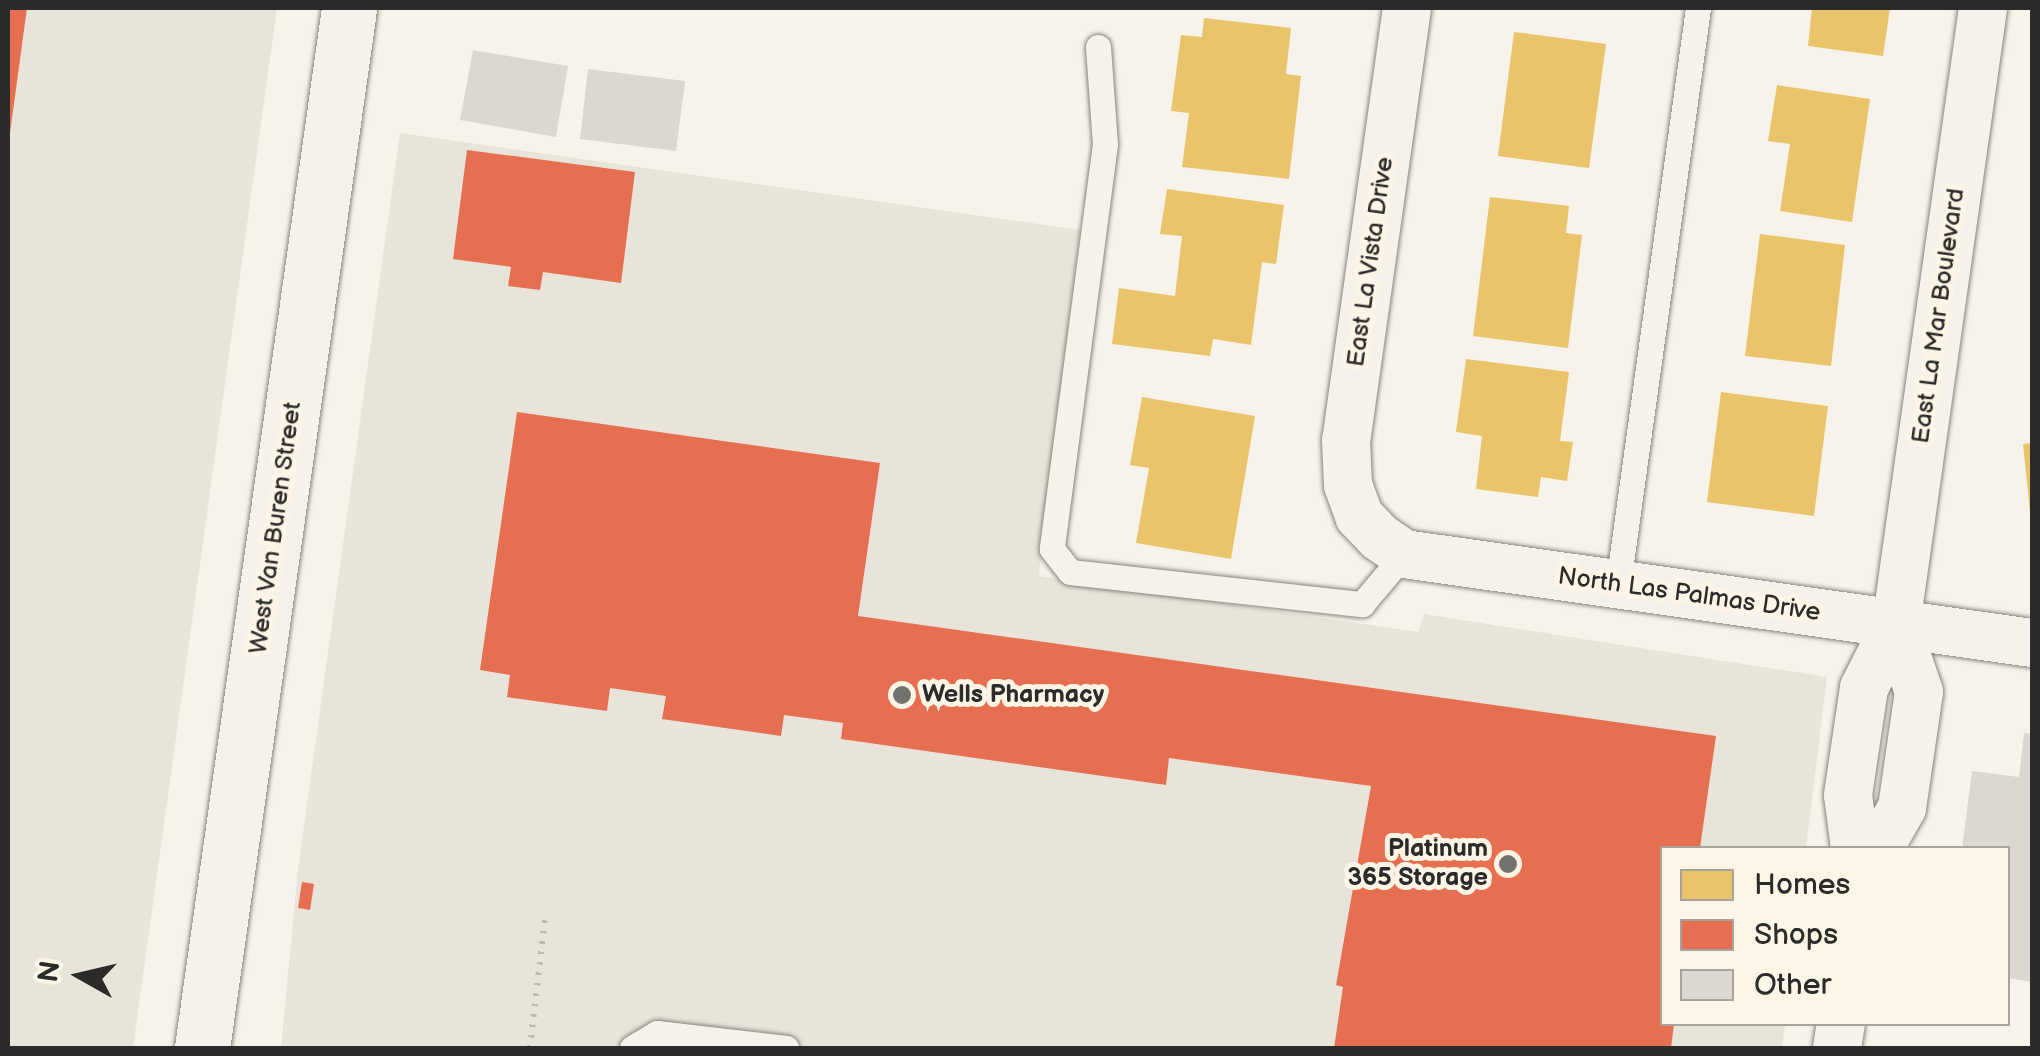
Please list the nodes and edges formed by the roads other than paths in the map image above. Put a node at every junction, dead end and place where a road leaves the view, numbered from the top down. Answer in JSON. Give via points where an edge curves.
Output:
{"nodes":[{"id":1,"x":349,"y":8,"type":"edge"},
{"id":2,"x":1407,"y":8,"type":"edge"},
{"id":3,"x":1698,"y":8,"type":"edge"},
{"id":4,"x":1982,"y":8,"type":"edge"},
{"id":5,"x":1098,"y":47,"type":"dead end"},
{"id":6,"x":1404,"y":554,"type":"junction"},
{"id":7,"x":1618,"y":584,"type":"junction"},
{"id":8,"x":1896,"y":625,"type":"junction"},
{"id":9,"x":2032,"y":643,"type":"edge"},
{"id":10,"x":1855,"y":846,"type":"edge"},
{"id":11,"x":1879,"y":846,"type":"edge"},
{"id":12,"x":202,"y":1048,"type":"edge"},
{"id":13,"x":632,"y":1048,"type":"edge"},
{"id":14,"x":786,"y":1048,"type":"edge"}],
"edges":[{"from":1,"to":12,"type":"main road","name":"West Van Buren Street"},
{"from":2,"to":6,"type":"street","name":"East La Vista Drive","via":[[1346,440],[1348,485],[1359,516]]},
{"from":3,"to":7,"type":"lane"},
{"from":4,"to":8,"type":"street","name":"East La Mar Boulevard"},
{"from":5,"to":6,"type":"lane","via":[[1105,144],[1052,548],[1070,572],[1362,604]]},
{"from":6,"to":7,"type":"street","name":"North Las Palmas Drive"},
{"from":7,"to":8,"type":"street","name":"North Las Palmas Drive"},
{"from":8,"to":9,"type":"street","name":"North Las Palmas Drive"},
{"from":8,"to":10,"type":"street","name":"East La Mar Boulevard","via":[[1864,688],[1848,795]]},
{"from":8,"to":11,"type":"street","name":"East La Mar Boulevard","via":[[1918,692],[1902,808]]},
{"from":13,"to":14,"type":"lane","via":[[657,1033]]}]}
